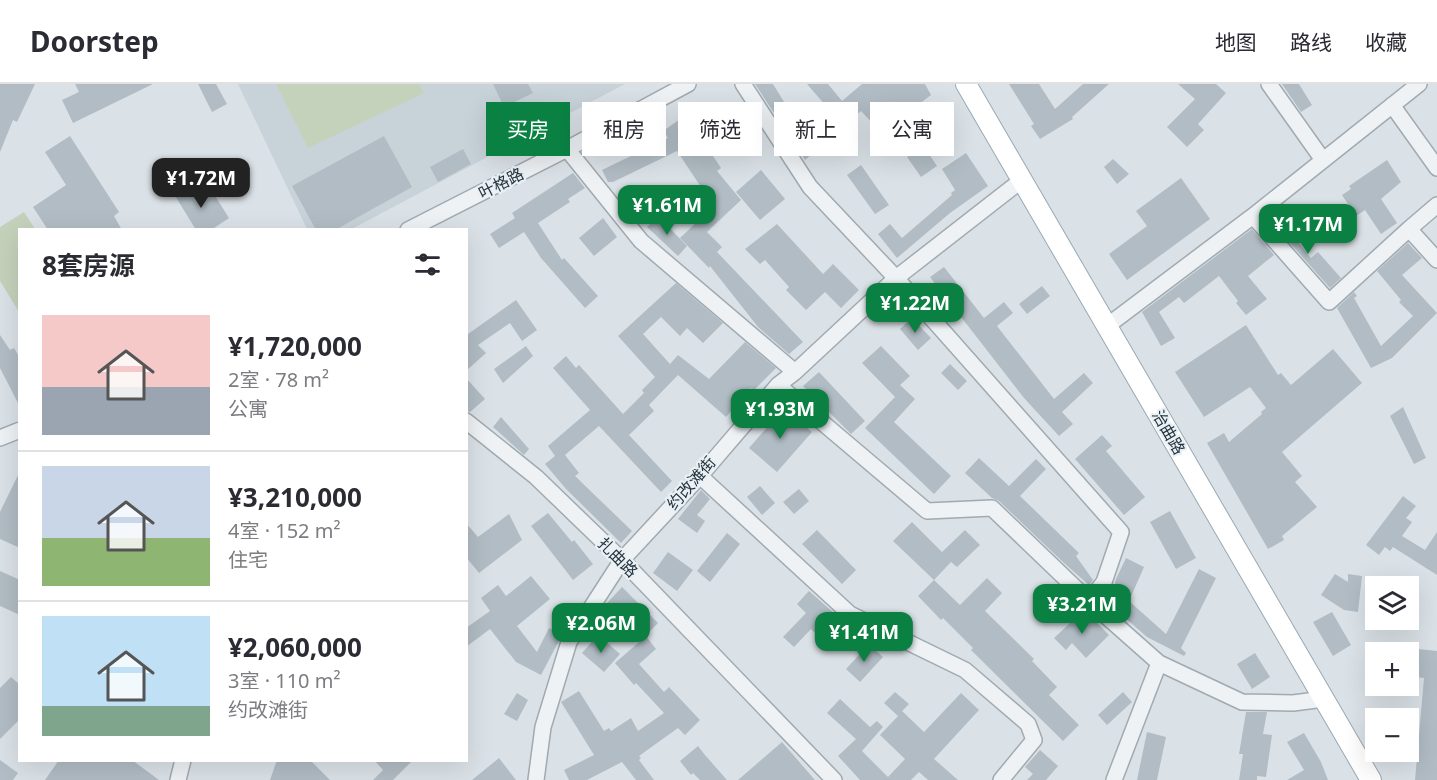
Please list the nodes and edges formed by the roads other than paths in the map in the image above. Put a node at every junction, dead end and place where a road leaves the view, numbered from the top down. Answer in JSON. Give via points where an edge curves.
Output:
{"nodes":[{"id":1,"x":688,"y":84,"type":"edge"},
{"id":2,"x":743,"y":84,"type":"edge"},
{"id":3,"x":966,"y":84,"type":"edge"},
{"id":4,"x":1269,"y":84,"type":"edge"},
{"id":5,"x":1419,"y":84,"type":"edge"},
{"id":6,"x":1392,"y":105,"type":"junction"},
{"id":7,"x":570,"y":147,"type":"edge"},
{"id":8,"x":570,"y":153,"type":"edge"},
{"id":9,"x":553,"y":156,"type":"edge"},
{"id":10,"x":1323,"y":160,"type":"junction"},
{"id":11,"x":1437,"y":168,"type":"edge"},
{"id":12,"x":1023,"y":179,"type":"junction"},
{"id":13,"x":1437,"y":205,"type":"edge"},
{"id":14,"x":1253,"y":216,"type":"junction"},
{"id":15,"x":412,"y":228,"type":"edge"},
{"id":16,"x":1409,"y":229,"type":"junction"},
{"id":17,"x":1437,"y":260,"type":"edge"},
{"id":18,"x":896,"y":278,"type":"junction"},
{"id":19,"x":1107,"y":326,"type":"junction"},
{"id":20,"x":795,"y":372,"type":"junction"},
{"id":21,"x":778,"y":385,"type":"junction"},
{"id":22,"x":468,"y":423,"type":"edge"},
{"id":23,"x":18,"y":431,"type":"edge"},
{"id":24,"x":0,"y":438,"type":"edge"},
{"id":25,"x":700,"y":476,"type":"junction"},
{"id":26,"x":622,"y":560,"type":"junction"},
{"id":27,"x":1089,"y":601,"type":"junction"},
{"id":28,"x":1159,"y":663,"type":"junction"},
{"id":29,"x":1324,"y":699,"type":"junction"},
{"id":30,"x":182,"y":762,"type":"edge"},
{"id":31,"x":178,"y":780,"type":"edge"},
{"id":32,"x":536,"y":780,"type":"edge"},
{"id":33,"x":834,"y":780,"type":"edge"},
{"id":34,"x":1001,"y":780,"type":"edge"},
{"id":35,"x":1114,"y":780,"type":"edge"},
{"id":36,"x":1371,"y":780,"type":"edge"}],
"edges":[{"from":1,"to":7,"type":"street","name":"叶格路"},
{"from":2,"to":18,"type":"street","via":[[810,187]]},
{"from":3,"to":12,"type":"main road","name":"治曲路"},
{"from":4,"to":10,"type":"street"},
{"from":5,"to":6,"type":"street"},
{"from":6,"to":10,"type":"street"},
{"from":6,"to":11,"type":"street"},
{"from":8,"to":20,"type":"street","via":[[641,241]]},
{"from":9,"to":15,"type":"street","name":"叶格路"},
{"from":10,"to":14,"type":"street"},
{"from":12,"to":18,"type":"street","name":"约改滩街"},
{"from":12,"to":19,"type":"main road","name":"治曲路"},
{"from":13,"to":16,"type":"street"},
{"from":14,"to":16,"type":"street","via":[[1329,302]]},
{"from":14,"to":19,"type":"street"},
{"from":16,"to":17,"type":"street"},
{"from":18,"to":20,"type":"street","name":"约改滩街"},
{"from":18,"to":27,"type":"street","via":[[1121,532],[1104,582]]},
{"from":19,"to":29,"type":"main road","name":"治曲路"},
{"from":20,"to":21,"type":"street","name":"约改滩街"},
{"from":21,"to":25,"type":"street","name":"约改滩街"},
{"from":21,"to":27,"type":"street","via":[[927,511],[992,508]]},
{"from":22,"to":26,"type":"street","name":"扎曲路","via":[[536,477]]},
{"from":23,"to":24,"type":"street"},
{"from":25,"to":26,"type":"street","name":"约改滩街"},
{"from":25,"to":34,"type":"street","via":[[850,614],[965,670],[1028,724],[1034,740]]},
{"from":26,"to":32,"type":"street","name":"约改滩街","via":[[569,642],[543,727]]},
{"from":26,"to":33,"type":"street","name":"扎曲路"},
{"from":27,"to":28,"type":"street"},
{"from":28,"to":29,"type":"street","via":[[1242,702]]},
{"from":28,"to":35,"type":"street"},
{"from":29,"to":36,"type":"main road","name":"治曲路"},
{"from":30,"to":31,"type":"street"}]}
